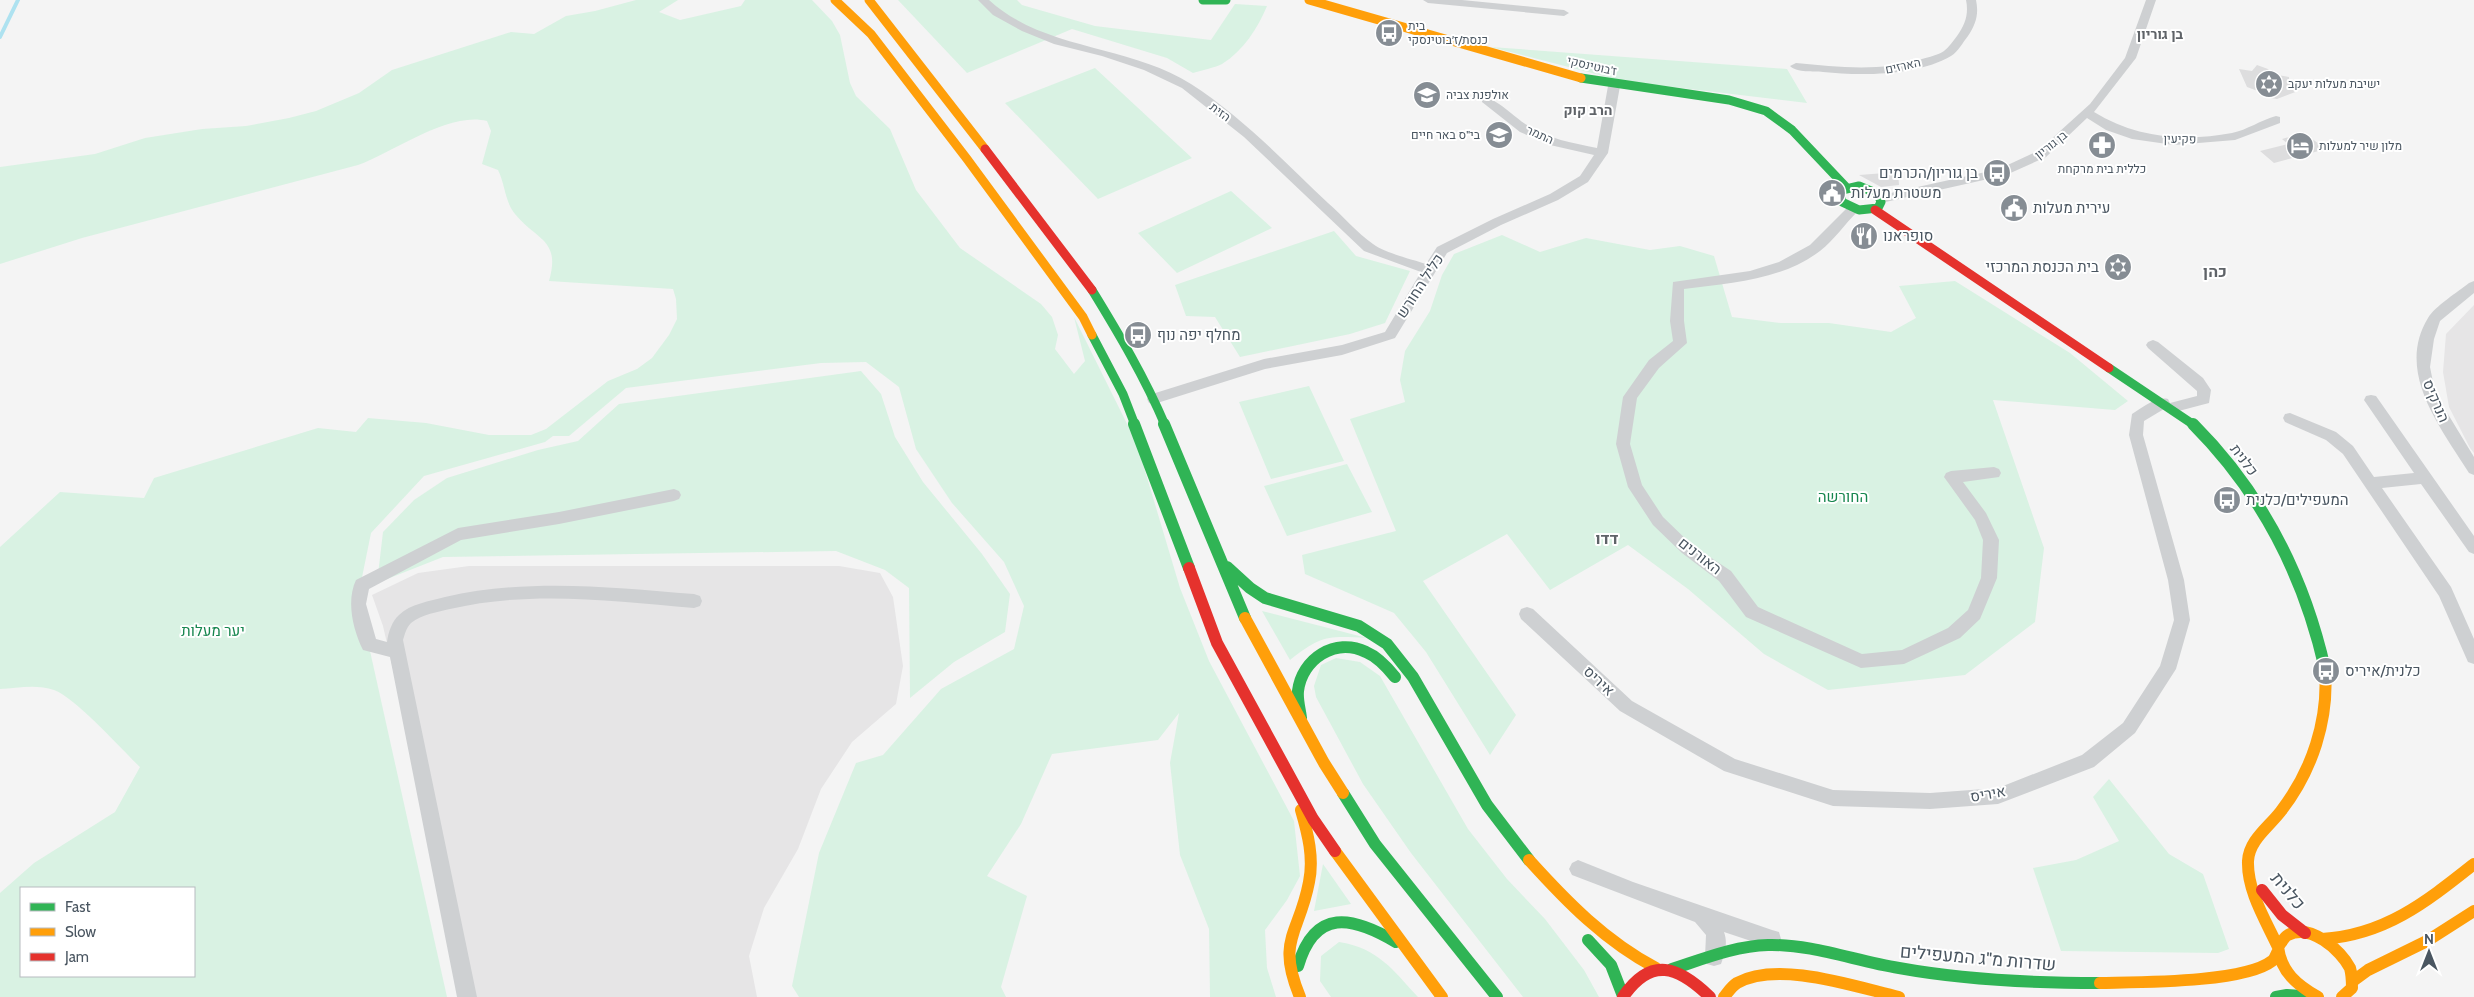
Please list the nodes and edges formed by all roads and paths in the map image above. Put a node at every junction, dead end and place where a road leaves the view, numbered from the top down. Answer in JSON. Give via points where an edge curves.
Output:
{"nodes":[{"id":1,"x":834,"y":0,"type":"edge"},
{"id":2,"x":869,"y":0,"type":"edge"},
{"id":3,"x":983,"y":0,"type":"edge"},
{"id":4,"x":1202,"y":0,"type":"edge"},
{"id":5,"x":1226,"y":0,"type":"edge"},
{"id":6,"x":1309,"y":0,"type":"edge"},
{"id":7,"x":1428,"y":0,"type":"edge"},
{"id":8,"x":1971,"y":0,"type":"edge"},
{"id":9,"x":2151,"y":0,"type":"edge"},
{"id":10,"x":1564,"y":13,"type":"dead end"},
{"id":11,"x":1796,"y":66,"type":"dead end"},
{"id":12,"x":1614,"y":86,"type":"junction"},
{"id":13,"x":1486,"y":100,"type":"dead end"},
{"id":14,"x":2087,"y":113,"type":"junction"},
{"id":15,"x":2276,"y":120,"type":"dead end"},
{"id":16,"x":1602,"y":153,"type":"junction"},
{"id":17,"x":1846,"y":187,"type":"junction"},
{"id":18,"x":1878,"y":204,"type":"junction"},
{"id":19,"x":1853,"y":209,"type":"junction"},
{"id":20,"x":1429,"y":270,"type":"junction"},
{"id":21,"x":2474,"y":286,"type":"edge"},
{"id":22,"x":2153,"y":345,"type":"dead end"},
{"id":23,"x":1154,"y":399,"type":"junction"},
{"id":24,"x":2371,"y":400,"type":"dead end"},
{"id":25,"x":2167,"y":405,"type":"junction"},
{"id":26,"x":2290,"y":418,"type":"dead end"},
{"id":27,"x":2474,"y":469,"type":"edge"},
{"id":28,"x":1994,"y":473,"type":"dead end"},
{"id":29,"x":2425,"y":478,"type":"junction"},
{"id":30,"x":2370,"y":483,"type":"junction"},
{"id":31,"x":674,"y":495,"type":"dead end"},
{"id":32,"x":2474,"y":548,"type":"edge"},
{"id":33,"x":1219,"y":558,"type":"junction"},
{"id":34,"x":694,"y":601,"type":"dead end"},
{"id":35,"x":1527,"y":614,"type":"dead end"},
{"id":36,"x":397,"y":651,"type":"junction"},
{"id":37,"x":2474,"y":657,"type":"edge"},
{"id":38,"x":1400,"y":684,"type":"dead end"},
{"id":39,"x":1303,"y":727,"type":"junction"},
{"id":40,"x":1288,"y":776,"type":"junction"},
{"id":41,"x":2474,"y":864,"type":"edge"},
{"id":42,"x":2248,"y":868,"type":"junction"},
{"id":43,"x":1578,"y":869,"type":"dead end"},
{"id":44,"x":2474,"y":911,"type":"edge"},
{"id":45,"x":1701,"y":915,"type":"junction"},
{"id":46,"x":1576,"y":929,"type":"dead end"},
{"id":47,"x":2304,"y":933,"type":"junction"},
{"id":48,"x":2322,"y":939,"type":"junction"},
{"id":49,"x":1405,"y":947,"type":"junction"},
{"id":50,"x":1798,"y":947,"type":"junction"},
{"id":51,"x":2278,"y":949,"type":"junction"},
{"id":52,"x":1714,"y":957,"type":"junction"},
{"id":53,"x":1656,"y":968,"type":"junction"},
{"id":54,"x":1672,"y":969,"type":"junction"},
{"id":55,"x":2353,"y":981,"type":"junction"},
{"id":56,"x":467,"y":997,"type":"edge"},
{"id":57,"x":1302,"y":997,"type":"edge"},
{"id":58,"x":1442,"y":997,"type":"edge"},
{"id":59,"x":1497,"y":997,"type":"edge"},
{"id":60,"x":1623,"y":997,"type":"edge"},
{"id":61,"x":1710,"y":997,"type":"edge"},
{"id":62,"x":1724,"y":997,"type":"edge"},
{"id":63,"x":1899,"y":997,"type":"edge"},
{"id":64,"x":2276,"y":997,"type":"edge"},
{"id":65,"x":2317,"y":997,"type":"edge"},
{"id":66,"x":2342,"y":997,"type":"edge"}],
"edges":[{"from":1,"to":40,"type":"main road","via":[[871,34],[968,159],[1083,317],[1124,394],[1218,643]]},
{"from":2,"to":23,"type":"main road","via":[[1083,275]]},
{"from":3,"to":20,"type":"street","name":"הזית","via":[[997,13],[1026,29],[1058,42],[1148,68],[1186,86],[1248,134],[1369,248]]},
{"from":4,"to":5,"type":"main road"},
{"from":6,"to":12,"type":"main road","name":"ז'בוטינסקי"},
{"from":7,"to":10,"type":"street"},
{"from":8,"to":11,"type":"street","name":"הארזים","via":[[1975,12],[1969,27],[1955,45],[1948,53],[1919,64],[1856,72]]},
{"from":9,"to":14,"type":"street","name":"בן גוריון","via":[[2130,58]]},
{"from":12,"to":16,"type":"street","name":"כליל החורש"},
{"from":12,"to":17,"type":"main road","name":"ז'בוטינסקי","via":[[1729,100],[1766,112],[1805,143]]},
{"from":13,"to":16,"type":"street","name":"התמר","via":[[1524,129],[1554,142]]},
{"from":14,"to":15,"type":"street","name":"פקיעין","via":[[2110,127],[2136,136],[2174,141],[2235,136]]},
{"from":14,"to":18,"type":"street","name":"בן גוריון","via":[[2042,154],[2025,163]]},
{"from":16,"to":20,"type":"street","name":"כליל החורש","via":[[1584,179],[1573,187],[1442,250]]},
{"from":17,"to":18,"type":"main road","name":"כלנית","via":[[1866,188]]},
{"from":17,"to":19,"type":"main road","via":[[1840,197]]},
{"from":18,"to":19,"type":"main road","via":[[1865,212]]},
{"from":18,"to":25,"type":"main road","name":"כלנית"},
{"from":19,"to":28,"type":"street","name":"האורנים","via":[[1816,247],[1788,265],[1756,275],[1678,285],[1680,343],[1654,364],[1630,397],[1623,444],[1635,486],[1658,520],[1687,549],[1725,576],[1752,612],[1861,661],[1904,657],[1954,633],[1974,614],[1989,578],[1991,540],[1981,517],[1951,477]]},
{"from":20,"to":23,"type":"street","name":"כליל החורש","via":[[1390,334],[1342,350],[1264,364]]},
{"from":21,"to":27,"type":"street","name":"הנרקיס","via":[[2434,319],[2426,339],[2423,367],[2436,408]]},
{"from":22,"to":25,"type":"street","via":[[2204,390],[2204,399]]},
{"from":23,"to":33,"type":"main road"},
{"from":24,"to":29,"type":"street"},
{"from":25,"to":35,"type":"street","name":"איריס","via":[[2138,418],[2136,435],[2180,604],[2182,620],[2168,669],[2129,728],[2088,761],[1998,796],[1930,801],[1833,798],[1730,765],[1626,706]]},
{"from":25,"to":42,"type":"main road","name":"כלנית","via":[[2199,431],[2244,484],[2298,577],[2315,617],[2323,647],[2325,718],[2300,780],[2284,807],[2257,840],[2248,858]]},
{"from":26,"to":30,"type":"street","via":[[2331,436],[2348,450]]},
{"from":29,"to":30,"type":"street"},
{"from":29,"to":32,"type":"street"},
{"from":30,"to":37,"type":"street","via":[[2445,592]]},
{"from":31,"to":36,"type":"street","via":[[458,534],[362,585],[358,604],[369,646]]},
{"from":33,"to":39,"type":"main road","via":[[1251,631]]},
{"from":33,"to":53,"type":"main road","via":[[1250,590],[1264,598],[1347,619],[1377,635],[1389,646],[1413,679],[1494,815],[1530,861],[1615,945]]},
{"from":34,"to":36,"type":"street","via":[[578,592],[458,599],[421,610],[402,622],[395,640]]},
{"from":36,"to":56,"type":"street"},
{"from":38,"to":39,"type":"main road","via":[[1379,659],[1365,652],[1334,647],[1324,650],[1312,657],[1302,671],[1297,704]]},
{"from":39,"to":59,"type":"main road","via":[[1375,844]]},
{"from":40,"to":49,"type":"main road","via":[[1313,819]]},
{"from":40,"to":57,"type":"main road","via":[[1307,828],[1310,860],[1310,884],[1288,939],[1287,954],[1291,982]]},
{"from":41,"to":48,"type":"main road","via":[[2412,909],[2372,931],[2346,939]]},
{"from":42,"to":47,"type":"main road","name":"כלנית","via":[[2268,900]]},
{"from":42,"to":51,"type":"main road","name":"כלנית"},
{"from":43,"to":45,"type":"street"},
{"from":44,"to":55,"type":"main road","via":[[2413,948],[2365,970]]},
{"from":45,"to":50,"type":"street"},
{"from":45,"to":52,"type":"street","via":[[1716,931],[1718,942]]},
{"from":46,"to":60,"type":"main road","via":[[1611,962]]},
{"from":47,"to":48,"type":"main road"},
{"from":47,"to":51,"type":"main road","name":"שדרות מ\"ג המעפילים","via":[[2287,936]]},
{"from":48,"to":55,"type":"main road","via":[[2340,954]]},
{"from":49,"to":57,"type":"main road","via":[[1355,922],[1318,928],[1308,936],[1298,958]]},
{"from":49,"to":58,"type":"main road"},
{"from":50,"to":51,"type":"main road","name":"שדרות מ\"ג המעפילים","via":[[1947,976],[2068,984],[2144,982],[2236,973],[2273,960]]},
{"from":50,"to":52,"type":"main road","name":"שדרות מ\"ג המעפילים","via":[[1746,947]]},
{"from":51,"to":65,"type":"main road","name":"כלנית","via":[[2280,961],[2289,977]]},
{"from":52,"to":54,"type":"main road","name":"שדרות מ\"ג המעפילים"},
{"from":53,"to":54,"type":"main road"},
{"from":53,"to":60,"type":"main road","via":[[1641,973],[1630,982]]},
{"from":54,"to":61,"type":"main road","via":[[1699,984]]},
{"from":55,"to":66,"type":"main road","via":[[2351,989]]},
{"from":62,"to":63,"type":"main road","via":[[1745,979],[1776,974],[1801,976]]},
{"from":64,"to":65,"type":"main road"}]}
